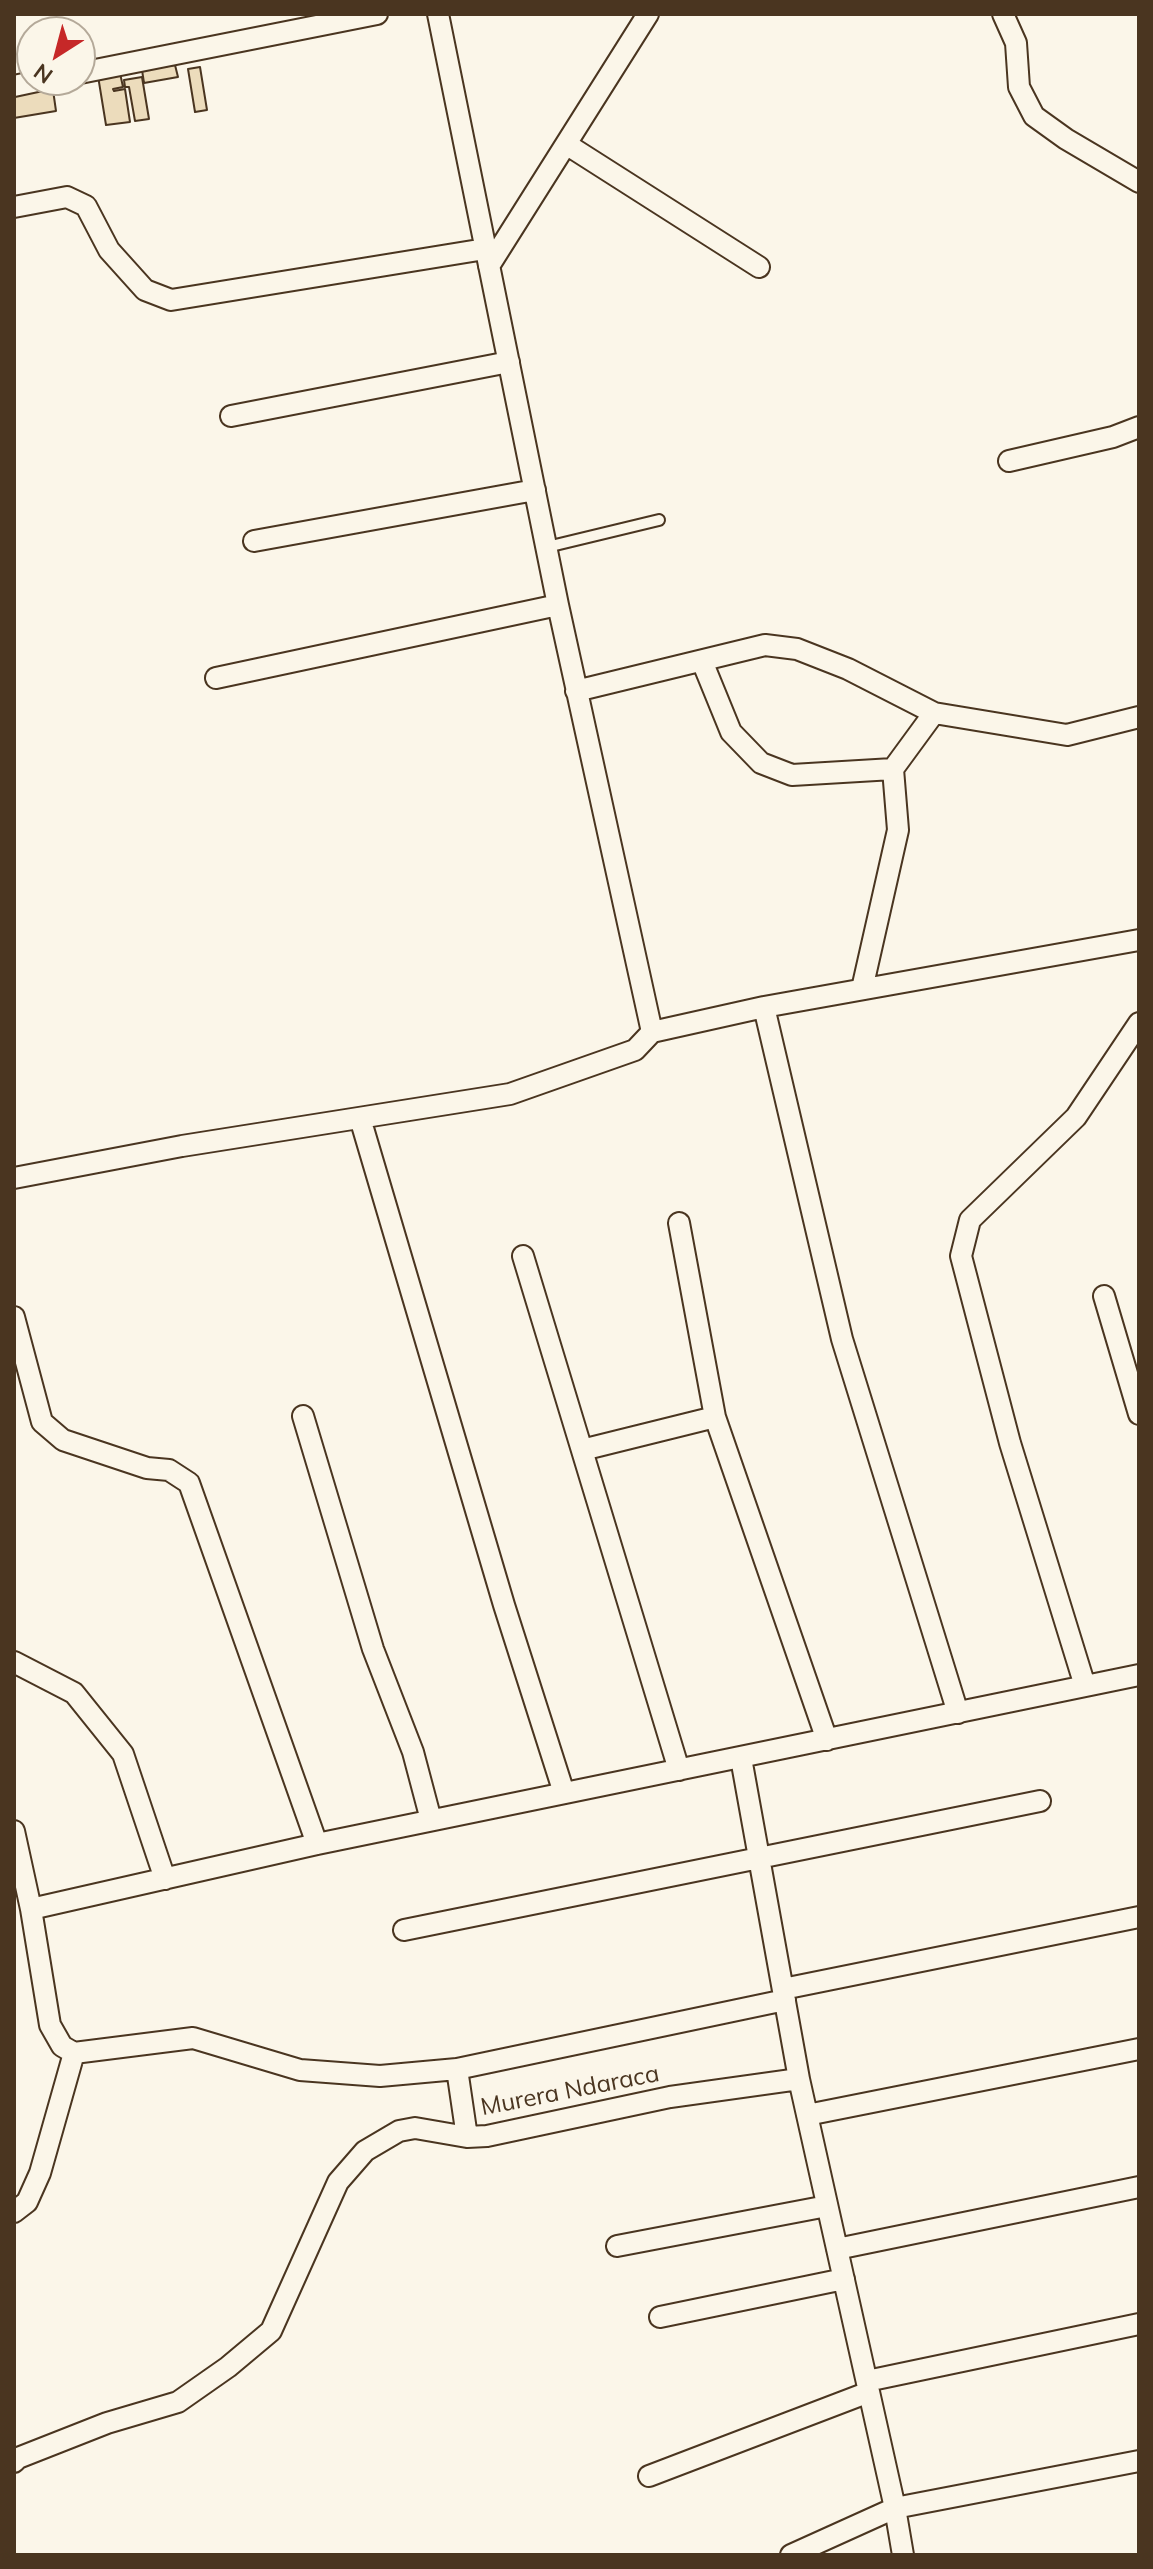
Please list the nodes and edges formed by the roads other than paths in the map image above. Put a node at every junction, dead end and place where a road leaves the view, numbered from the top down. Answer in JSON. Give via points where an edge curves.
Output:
{"nodes":[{"id":1,"x":377,"y":14,"type":"edge"},
{"id":2,"x":438,"y":14,"type":"edge"},
{"id":3,"x":648,"y":14,"type":"edge"},
{"id":4,"x":1003,"y":14,"type":"edge"},
{"id":5,"x":96,"y":70,"type":"edge"},
{"id":6,"x":566,"y":144,"type":"junction"},
{"id":7,"x":1139,"y":182,"type":"edge"},
{"id":8,"x":14,"y":207,"type":"edge"},
{"id":9,"x":487,"y":257,"type":"junction"},
{"id":10,"x":759,"y":267,"type":"dead end"},
{"id":11,"x":509,"y":362,"type":"junction"},
{"id":12,"x":231,"y":416,"type":"dead end"},
{"id":13,"x":1139,"y":427,"type":"edge"},
{"id":14,"x":1009,"y":461,"type":"dead end"},
{"id":15,"x":535,"y":490,"type":"junction"},
{"id":16,"x":659,"y":520,"type":"dead end"},
{"id":17,"x":254,"y":541,"type":"dead end"},
{"id":18,"x":547,"y":547,"type":"junction"},
{"id":19,"x":558,"y":605,"type":"junction"},
{"id":20,"x":702,"y":661,"type":"junction"},
{"id":21,"x":216,"y":678,"type":"dead end"},
{"id":22,"x":576,"y":691,"type":"junction"},
{"id":23,"x":934,"y":713,"type":"junction"},
{"id":24,"x":1139,"y":717,"type":"edge"},
{"id":25,"x":893,"y":769,"type":"junction"},
{"id":26,"x":1139,"y":940,"type":"edge"},
{"id":27,"x":862,"y":989,"type":"junction"},
{"id":28,"x":764,"y":1007,"type":"junction"},
{"id":29,"x":1139,"y":1023,"type":"edge"},
{"id":30,"x":652,"y":1032,"type":"junction"},
{"id":31,"x":360,"y":1118,"type":"junction"},
{"id":32,"x":14,"y":1178,"type":"edge"},
{"id":33,"x":679,"y":1223,"type":"dead end"},
{"id":34,"x":523,"y":1256,"type":"dead end"},
{"id":35,"x":1104,"y":1296,"type":"dead end"},
{"id":36,"x":14,"y":1317,"type":"edge"},
{"id":37,"x":1139,"y":1414,"type":"edge"},
{"id":38,"x":303,"y":1416,"type":"dead end"},
{"id":39,"x":715,"y":1417,"type":"junction"},
{"id":40,"x":582,"y":1450,"type":"junction"},
{"id":41,"x":14,"y":1662,"type":"edge"},
{"id":42,"x":1139,"y":1675,"type":"edge"},
{"id":43,"x":1085,"y":1686,"type":"junction"},
{"id":44,"x":958,"y":1713,"type":"junction"},
{"id":45,"x":827,"y":1740,"type":"junction"},
{"id":46,"x":741,"y":1758,"type":"junction"},
{"id":47,"x":679,"y":1770,"type":"junction"},
{"id":48,"x":564,"y":1793,"type":"junction"},
{"id":49,"x":1040,"y":1801,"type":"dead end"},
{"id":50,"x":431,"y":1820,"type":"junction"},
{"id":51,"x":14,"y":1831,"type":"edge"},
{"id":52,"x":317,"y":1844,"type":"junction"},
{"id":53,"x":760,"y":1860,"type":"junction"},
{"id":54,"x":165,"y":1879,"type":"junction"},
{"id":55,"x":20,"y":1886,"type":"edge"},
{"id":56,"x":31,"y":1909,"type":"junction"},
{"id":57,"x":1139,"y":1917,"type":"edge"},
{"id":58,"x":404,"y":1930,"type":"dead end"},
{"id":59,"x":784,"y":1994,"type":"junction"},
{"id":60,"x":1139,"y":2049,"type":"edge"},
{"id":61,"x":74,"y":2053,"type":"junction"},
{"id":62,"x":457,"y":2069,"type":"junction"},
{"id":63,"x":799,"y":2079,"type":"junction"},
{"id":64,"x":807,"y":2115,"type":"junction"},
{"id":65,"x":467,"y":2137,"type":"junction"},
{"id":66,"x":1139,"y":2187,"type":"edge"},
{"id":67,"x":827,"y":2206,"type":"junction"},
{"id":68,"x":14,"y":2212,"type":"edge"},
{"id":69,"x":617,"y":2246,"type":"dead end"},
{"id":70,"x":837,"y":2249,"type":"junction"},
{"id":71,"x":844,"y":2279,"type":"junction"},
{"id":72,"x":660,"y":2317,"type":"dead end"},
{"id":73,"x":1139,"y":2324,"type":"edge"},
{"id":74,"x":868,"y":2387,"type":"junction"},
{"id":75,"x":1139,"y":2461,"type":"edge"},
{"id":76,"x":14,"y":2462,"type":"edge"},
{"id":77,"x":649,"y":2476,"type":"dead end"},
{"id":78,"x":895,"y":2508,"type":"junction"},
{"id":79,"x":791,"y":2555,"type":"edge"},
{"id":80,"x":903,"y":2555,"type":"edge"}],
"edges":[{"from":1,"to":5,"type":"street"},
{"from":2,"to":9,"type":"street"},
{"from":3,"to":6,"type":"street"},
{"from":4,"to":7,"type":"street","via":[[1016,43],[1019,87],[1034,116]]},
{"from":6,"to":9,"type":"street"},
{"from":6,"to":10,"type":"street"},
{"from":8,"to":9,"type":"street","via":[[67,197],[86,206],[109,250],[145,290],[171,300]]},
{"from":9,"to":11,"type":"street"},
{"from":11,"to":12,"type":"street"},
{"from":11,"to":15,"type":"street"},
{"from":13,"to":14,"type":"street"},
{"from":15,"to":17,"type":"street"},
{"from":15,"to":18,"type":"street"},
{"from":16,"to":18,"type":"lane"},
{"from":18,"to":19,"type":"street"},
{"from":19,"to":21,"type":"street"},
{"from":19,"to":22,"type":"street"},
{"from":20,"to":22,"type":"street"},
{"from":20,"to":23,"type":"street","via":[[765,645],[797,649]]},
{"from":20,"to":25,"type":"street","via":[[731,732],[761,763],[792,775]]},
{"from":22,"to":30,"type":"street"},
{"from":23,"to":24,"type":"street","via":[[1067,735]]},
{"from":23,"to":25,"type":"street"},
{"from":25,"to":27,"type":"street","via":[[898,830]]},
{"from":26,"to":27,"type":"street"},
{"from":27,"to":28,"type":"street"},
{"from":28,"to":30,"type":"street"},
{"from":28,"to":44,"type":"street","via":[[842,1339]]},
{"from":29,"to":43,"type":"street","via":[[1076,1117],[970,1220],[961,1256],[1010,1443]]},
{"from":30,"to":31,"type":"street","via":[[635,1050],[510,1094]]},
{"from":31,"to":32,"type":"street"},
{"from":31,"to":48,"type":"street"},
{"from":33,"to":39,"type":"street"},
{"from":34,"to":40,"type":"street"},
{"from":35,"to":37,"type":"street"},
{"from":36,"to":52,"type":"street","via":[[42,1422],[63,1440],[147,1468],[169,1470],[189,1483]]},
{"from":38,"to":50,"type":"street"},
{"from":39,"to":40,"type":"street"},
{"from":39,"to":45,"type":"street"},
{"from":40,"to":47,"type":"street"},
{"from":41,"to":54,"type":"street","via":[[74,1693],[123,1754]]},
{"from":42,"to":43,"type":"street"},
{"from":43,"to":44,"type":"street"},
{"from":44,"to":45,"type":"street"},
{"from":45,"to":46,"type":"street"},
{"from":46,"to":47,"type":"street"},
{"from":46,"to":53,"type":"street"},
{"from":47,"to":48,"type":"street"},
{"from":48,"to":50,"type":"street"},
{"from":49,"to":53,"type":"street"},
{"from":50,"to":52,"type":"street"},
{"from":51,"to":55,"type":"street"},
{"from":52,"to":54,"type":"street"},
{"from":53,"to":58,"type":"street"},
{"from":53,"to":59,"type":"street"},
{"from":54,"to":56,"type":"street"},
{"from":55,"to":56,"type":"street"},
{"from":56,"to":61,"type":"street","via":[[50,2025],[62,2046]]},
{"from":57,"to":59,"type":"street"},
{"from":59,"to":62,"type":"street"},
{"from":59,"to":63,"type":"street"},
{"from":60,"to":64,"type":"street"},
{"from":61,"to":62,"type":"street","via":[[193,2038],[300,2070],[380,2076]]},
{"from":61,"to":68,"type":"street","via":[[40,2173],[27,2202]]},
{"from":62,"to":65,"type":"street"},
{"from":63,"to":64,"type":"street"},
{"from":63,"to":65,"type":"street","name":"Murera Ndaraca","via":[[670,2097]]},
{"from":64,"to":67,"type":"street"},
{"from":65,"to":76,"type":"street","name":"Murera Ndaraca","via":[[415,2128],[365,2151],[338,2182],[271,2331],[178,2402],[107,2423]]},
{"from":66,"to":70,"type":"street"},
{"from":67,"to":69,"type":"street"},
{"from":67,"to":70,"type":"street"},
{"from":70,"to":71,"type":"street"},
{"from":71,"to":72,"type":"street"},
{"from":71,"to":74,"type":"street"},
{"from":73,"to":74,"type":"street"},
{"from":74,"to":77,"type":"street"},
{"from":74,"to":78,"type":"street"},
{"from":75,"to":78,"type":"street"},
{"from":78,"to":79,"type":"street"},
{"from":78,"to":80,"type":"street"}]}
